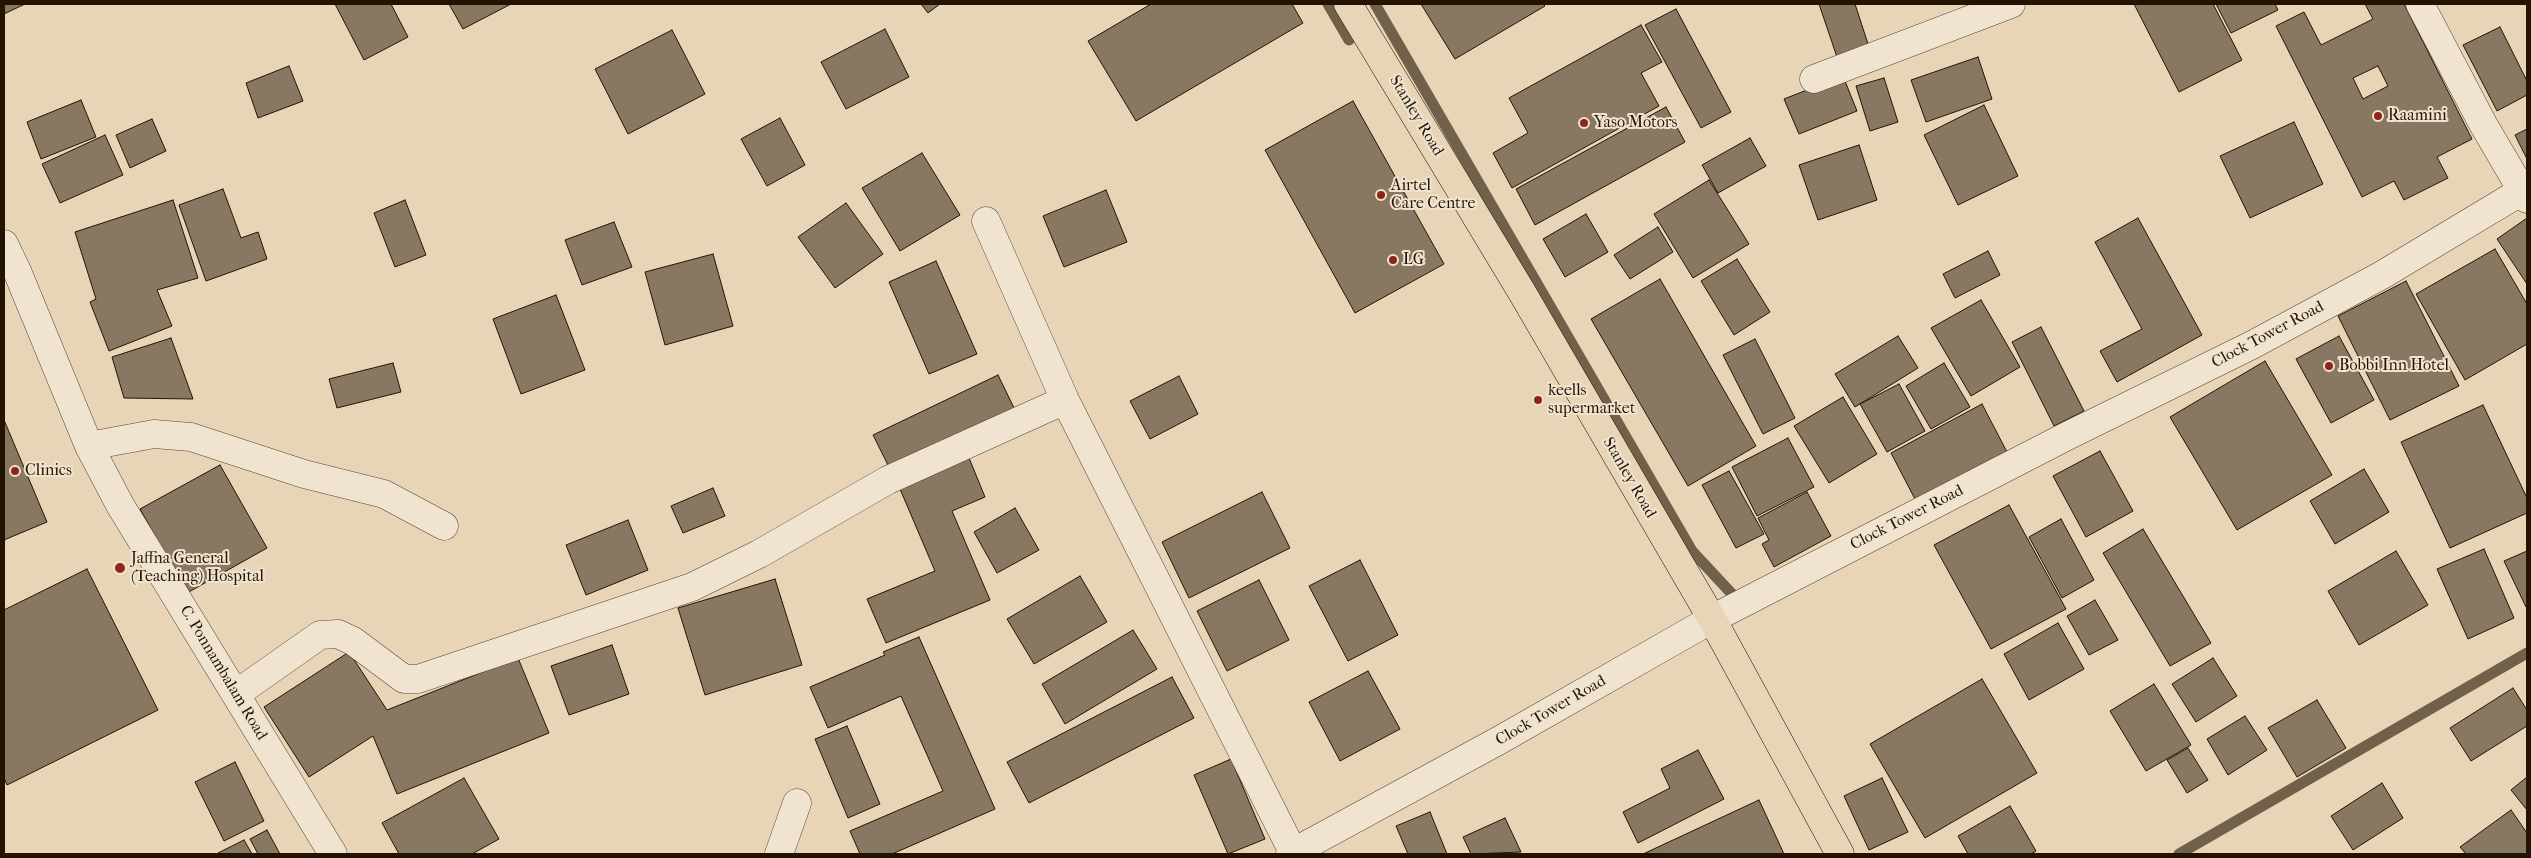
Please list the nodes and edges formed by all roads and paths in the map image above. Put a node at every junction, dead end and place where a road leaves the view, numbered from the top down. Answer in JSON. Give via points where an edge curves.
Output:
{"nodes":[{"id":1,"x":1348,"y":4,"type":"edge"},
{"id":2,"x":2011,"y":4,"type":"edge"},
{"id":3,"x":2420,"y":4,"type":"edge"},
{"id":4,"x":1814,"y":79,"type":"dead end"},
{"id":5,"x":2526,"y":193,"type":"edge"},
{"id":6,"x":986,"y":221,"type":"dead end"},
{"id":7,"x":4,"y":244,"type":"edge"},
{"id":8,"x":1065,"y":400,"type":"junction"},
{"id":9,"x":89,"y":446,"type":"junction"},
{"id":10,"x":444,"y":526,"type":"dead end"},
{"id":11,"x":1712,"y":619,"type":"junction"},
{"id":12,"x":236,"y":694,"type":"junction"},
{"id":13,"x":797,"y":803,"type":"dead end"},
{"id":14,"x":1291,"y":853,"type":"edge"},
{"id":15,"x":333,"y":854,"type":"edge"},
{"id":16,"x":779,"y":854,"type":"edge"},
{"id":17,"x":1840,"y":854,"type":"edge"}],
"edges":[{"from":1,"to":11,"type":"main road","name":"Stanley Road","via":[[1523,294]]},
{"from":2,"to":4,"type":"street"},
{"from":3,"to":5,"type":"street","via":[[2483,124]]},
{"from":5,"to":11,"type":"street","name":"Clock Tower Road","via":[[2252,345],[2067,436]]},
{"from":6,"to":8,"type":"street"},
{"from":7,"to":9,"type":"street","name":"C. Ponnambalam Road"},
{"from":8,"to":12,"type":"street","via":[[888,480],[759,554],[692,587],[418,679],[404,679],[338,634],[320,635]]},
{"from":8,"to":14,"type":"street"},
{"from":9,"to":10,"type":"street","via":[[154,434],[191,437],[304,474],[384,494]]},
{"from":9,"to":12,"type":"street","name":"C. Ponnambalam Road","via":[[120,505]]},
{"from":11,"to":14,"type":"street","name":"Clock Tower Road","via":[[1498,741]]},
{"from":11,"to":17,"type":"main road","name":"Stanley Road"},
{"from":12,"to":15,"type":"street","name":"C. Ponnambalam Road"},
{"from":13,"to":16,"type":"street"}]}
